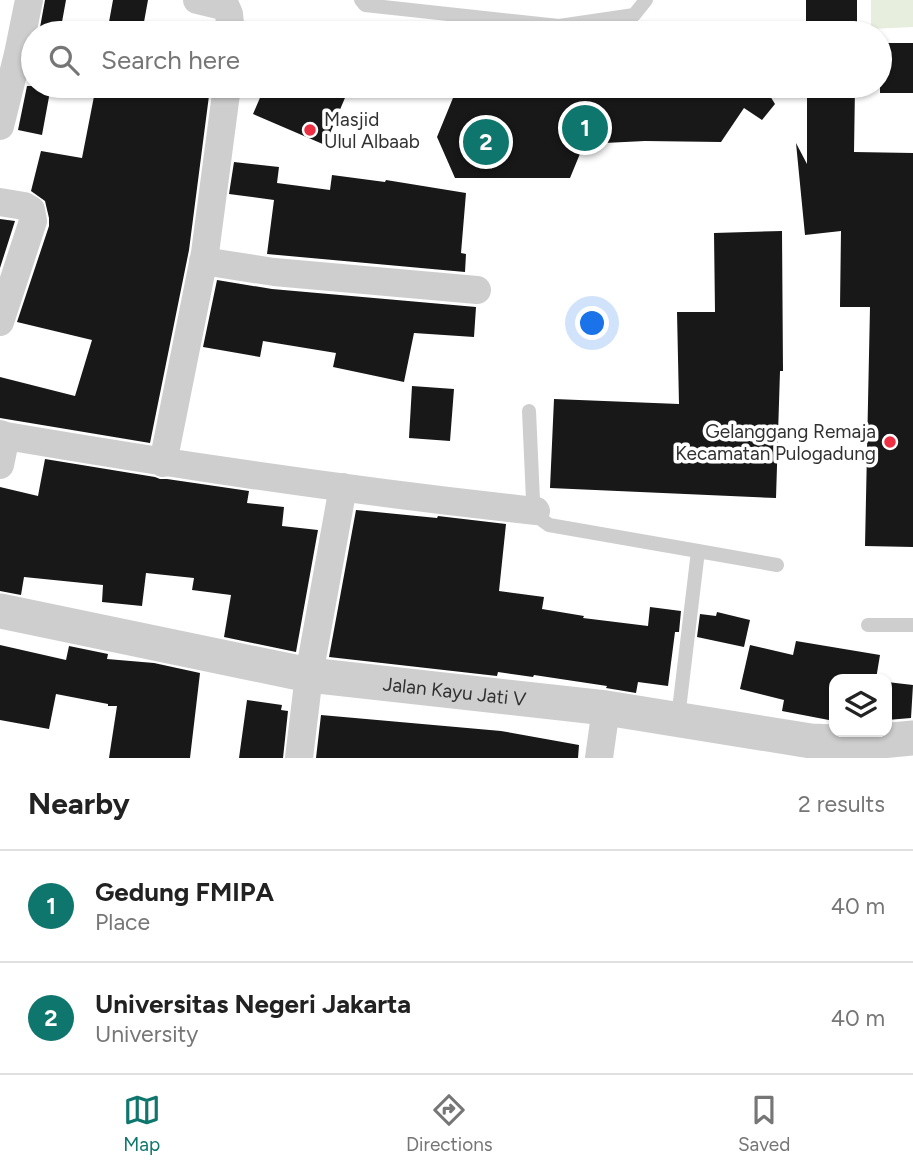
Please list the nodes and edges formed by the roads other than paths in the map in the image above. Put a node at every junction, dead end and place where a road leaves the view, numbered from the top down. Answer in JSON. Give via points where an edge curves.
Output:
{"nodes":[{"id":1,"x":29,"y":0,"type":"edge"},
{"id":2,"x":197,"y":0,"type":"edge"},
{"id":3,"x":361,"y":0,"type":"edge"},
{"id":4,"x":646,"y":0,"type":"edge"},
{"id":5,"x":25,"y":21,"type":"edge"},
{"id":6,"x":230,"y":21,"type":"edge"},
{"id":7,"x":513,"y":21,"type":"edge"},
{"id":8,"x":593,"y":21,"type":"edge"},
{"id":9,"x":21,"y":39,"type":"edge"},
{"id":10,"x":225,"y":98,"type":"edge"},
{"id":11,"x":0,"y":126,"type":"edge"},
{"id":12,"x":0,"y":202,"type":"edge"},
{"id":13,"x":203,"y":261,"type":"junction"},
{"id":14,"x":477,"y":290,"type":"dead end"},
{"id":15,"x":0,"y":322,"type":"edge"},
{"id":16,"x":529,"y":411,"type":"dead end"},
{"id":17,"x":3,"y":435,"type":"edge"},
{"id":18,"x":163,"y":463,"type":"junction"},
{"id":19,"x":0,"y":465,"type":"edge"},
{"id":20,"x":343,"y":487,"type":"junction"},
{"id":21,"x":536,"y":511,"type":"junction"},
{"id":22,"x":698,"y":551,"type":"junction"},
{"id":23,"x":777,"y":565,"type":"dead end"},
{"id":24,"x":0,"y":611,"type":"edge"},
{"id":25,"x":868,"y":625,"type":"dead end"},
{"id":26,"x":913,"y":625,"type":"edge"},
{"id":27,"x":309,"y":675,"type":"junction"},
{"id":28,"x":606,"y":708,"type":"junction"},
{"id":29,"x":677,"y":720,"type":"junction"},
{"id":30,"x":913,"y":738,"type":"edge"},
{"id":31,"x":299,"y":758,"type":"edge"},
{"id":32,"x":599,"y":758,"type":"edge"}],
"edges":[{"from":1,"to":5,"type":"street"},
{"from":2,"to":6,"type":"street","via":[[226,7]]},
{"from":3,"to":7,"type":"lane","via":[[365,5]]},
{"from":4,"to":8,"type":"lane","via":[[634,15]]},
{"from":9,"to":11,"type":"street"},
{"from":10,"to":13,"type":"street"},
{"from":12,"to":15,"type":"street","via":[[24,206],[31,210],[33,220]]},
{"from":13,"to":14,"type":"street"},
{"from":13,"to":18,"type":"street"},
{"from":16,"to":21,"type":"lane"},
{"from":17,"to":18,"type":"street"},
{"from":17,"to":19,"type":"street"},
{"from":18,"to":20,"type":"street"},
{"from":20,"to":21,"type":"street"},
{"from":20,"to":27,"type":"street"},
{"from":21,"to":22,"type":"lane","via":[[549,525]]},
{"from":22,"to":23,"type":"lane"},
{"from":22,"to":29,"type":"lane"},
{"from":24,"to":27,"type":"street","name":"Jalan Kayu Jati V"},
{"from":25,"to":26,"type":"lane"},
{"from":27,"to":28,"type":"street","name":"Jalan Kayu Jati V"},
{"from":27,"to":31,"type":"street"},
{"from":28,"to":29,"type":"street","name":"Jalan Kayu Jati V"},
{"from":28,"to":32,"type":"street"},
{"from":29,"to":30,"type":"street","name":"Jalan Kayu Jati V","via":[[811,741]]}]}
